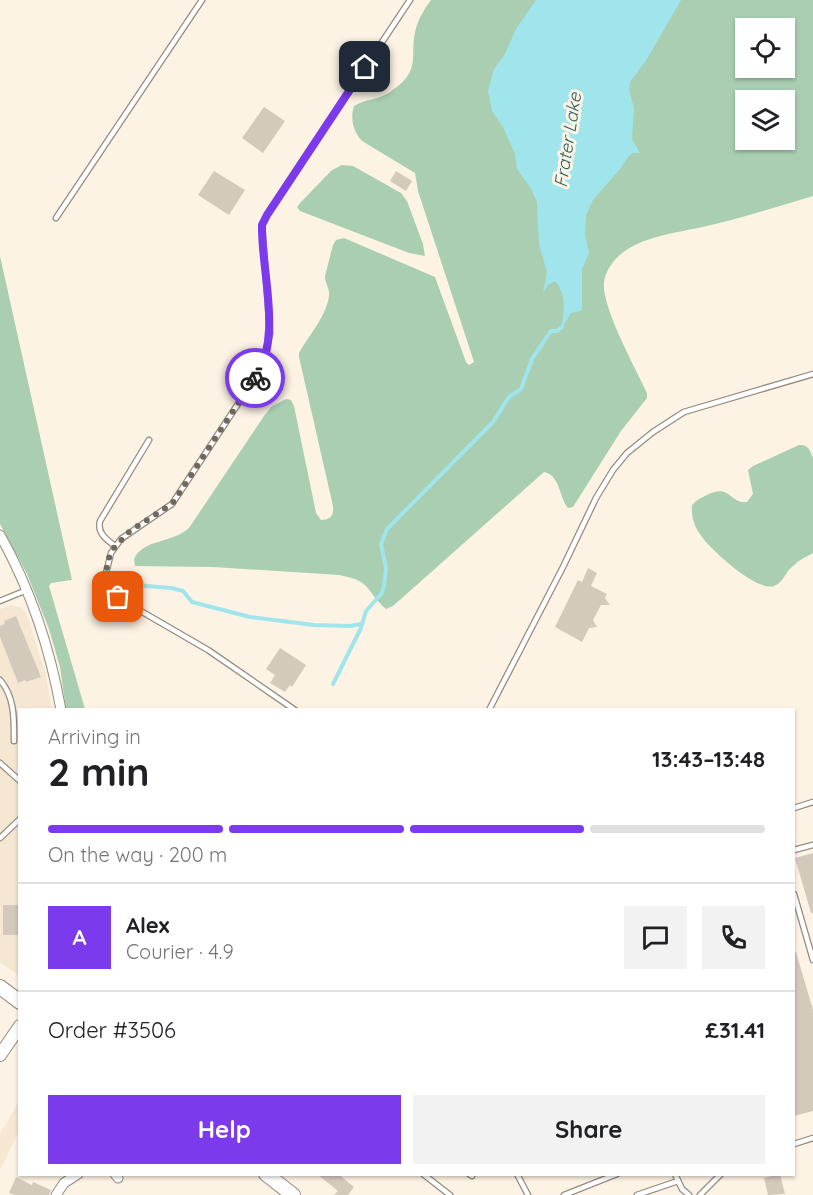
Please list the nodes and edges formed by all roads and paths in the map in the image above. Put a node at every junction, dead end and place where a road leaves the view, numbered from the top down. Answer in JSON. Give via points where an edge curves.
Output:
{"nodes":[{"id":1,"x":202,"y":0,"type":"edge"},
{"id":2,"x":410,"y":0,"type":"edge"},
{"id":3,"x":56,"y":218,"type":"dead end"},
{"id":4,"x":813,"y":374,"type":"edge"},
{"id":5,"x":149,"y":440,"type":"dead end"},
{"id":6,"x":0,"y":535,"type":"edge"},
{"id":7,"x":115,"y":546,"type":"junction"},
{"id":8,"x":27,"y":590,"type":"junction"},
{"id":9,"x":0,"y":601,"type":"edge"},
{"id":10,"x":0,"y":681,"type":"edge"},
{"id":11,"x":61,"y":708,"type":"edge"},
{"id":12,"x":292,"y":708,"type":"edge"},
{"id":13,"x":490,"y":708,"type":"edge"},
{"id":14,"x":14,"y":741,"type":"dead end"},
{"id":15,"x":0,"y":762,"type":"edge"},
{"id":16,"x":18,"y":779,"type":"edge"},
{"id":17,"x":813,"y":802,"type":"edge"},
{"id":18,"x":795,"y":808,"type":"edge"},
{"id":19,"x":18,"y":821,"type":"edge"},
{"id":20,"x":0,"y":838,"type":"edge"},
{"id":21,"x":813,"y":845,"type":"edge"},
{"id":22,"x":795,"y":850,"type":"edge"},
{"id":23,"x":795,"y":897,"type":"edge"},
{"id":24,"x":813,"y":960,"type":"edge"},
{"id":25,"x":0,"y":987,"type":"edge"},
{"id":26,"x":18,"y":1000,"type":"edge"},
{"id":27,"x":18,"y":1029,"type":"edge"},
{"id":28,"x":0,"y":1055,"type":"edge"},
{"id":29,"x":813,"y":1138,"type":"edge"},
{"id":30,"x":795,"y":1144,"type":"edge"},
{"id":31,"x":72,"y":1176,"type":"edge"},
{"id":32,"x":269,"y":1176,"type":"edge"},
{"id":33,"x":426,"y":1176,"type":"edge"},
{"id":34,"x":518,"y":1176,"type":"edge"},
{"id":35,"x":612,"y":1176,"type":"edge"},
{"id":36,"x":676,"y":1176,"type":"edge"},
{"id":37,"x":719,"y":1176,"type":"edge"},
{"id":38,"x":678,"y":1181,"type":"junction"},
{"id":39,"x":56,"y":1195,"type":"edge"},
{"id":40,"x":293,"y":1195,"type":"edge"},
{"id":41,"x":450,"y":1195,"type":"edge"},
{"id":42,"x":528,"y":1195,"type":"edge"},
{"id":43,"x":564,"y":1195,"type":"edge"},
{"id":44,"x":637,"y":1195,"type":"edge"},
{"id":45,"x":689,"y":1195,"type":"edge"},
{"id":46,"x":700,"y":1195,"type":"edge"}],
"edges":[{"from":1,"to":3,"type":"lane"},
{"from":2,"to":7,"type":"lane","via":[[262,225],[270,333],[263,366],[172,504],[130,531]]},
{"from":4,"to":13,"type":"lane","via":[[684,412],[627,453],[596,498]]},
{"from":5,"to":7,"type":"lane","via":[[100,521],[102,535]]},
{"from":6,"to":8,"type":"street"},
{"from":7,"to":12,"type":"lane","via":[[106,573],[118,597]]},
{"from":8,"to":9,"type":"lane"},
{"from":8,"to":11,"type":"street","via":[[43,633]]},
{"from":10,"to":14,"type":"lane","via":[[14,713]]},
{"from":15,"to":16,"type":"lane"},
{"from":17,"to":18,"type":"lane"},
{"from":19,"to":20,"type":"lane"},
{"from":21,"to":22,"type":"lane"},
{"from":23,"to":24,"type":"lane"},
{"from":25,"to":26,"type":"main road"},
{"from":27,"to":28,"type":"street"},
{"from":29,"to":30,"type":"lane"},
{"from":31,"to":39,"type":"street"},
{"from":32,"to":40,"type":"main road"},
{"from":33,"to":41,"type":"lane"},
{"from":34,"to":42,"type":"lane"},
{"from":35,"to":43,"type":"lane"},
{"from":36,"to":38,"type":"lane"},
{"from":37,"to":46,"type":"lane"},
{"from":38,"to":44,"type":"lane"},
{"from":38,"to":45,"type":"lane"}]}
